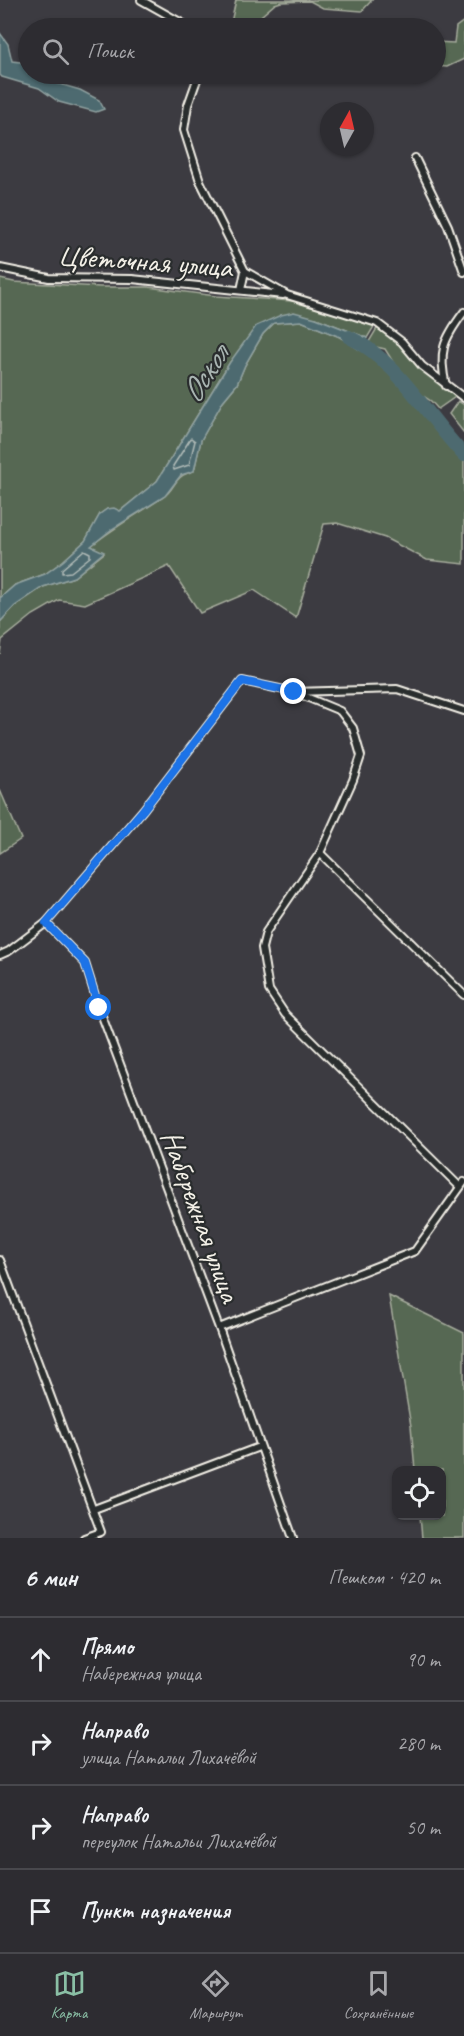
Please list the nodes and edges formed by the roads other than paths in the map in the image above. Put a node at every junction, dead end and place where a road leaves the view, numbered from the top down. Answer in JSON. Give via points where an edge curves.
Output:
{"nodes":[{"id":1,"x":141,"y":0,"type":"edge"},
{"id":2,"x":173,"y":18,"type":"edge"},
{"id":3,"x":195,"y":84,"type":"edge"},
{"id":4,"x":415,"y":158,"type":"dead end"},
{"id":5,"x":0,"y":268,"type":"edge"},
{"id":6,"x":245,"y":271,"type":"junction"},
{"id":7,"x":464,"y":272,"type":"edge"},
{"id":8,"x":241,"y":290,"type":"junction"},
{"id":9,"x":287,"y":295,"type":"junction"},
{"id":10,"x":464,"y":312,"type":"edge"},
{"id":11,"x":446,"y":386,"type":"junction"},
{"id":12,"x":464,"y":398,"type":"edge"},
{"id":13,"x":294,"y":692,"type":"junction"},
{"id":14,"x":464,"y":711,"type":"edge"},
{"id":15,"x":320,"y":853,"type":"junction"},
{"id":16,"x":46,"y":923,"type":"junction"},
{"id":17,"x":0,"y":955,"type":"edge"},
{"id":18,"x":464,"y":995,"type":"edge"},
{"id":19,"x":462,"y":1184,"type":"edge"},
{"id":20,"x":0,"y":1260,"type":"edge"},
{"id":21,"x":219,"y":1328,"type":"junction"},
{"id":22,"x":259,"y":1447,"type":"junction"},
{"id":23,"x":94,"y":1509,"type":"junction"},
{"id":24,"x":84,"y":1538,"type":"edge"},
{"id":25,"x":293,"y":1538,"type":"edge"}],
"edges":[{"from":1,"to":2,"type":"street"},
{"from":3,"to":6,"type":"street","via":[[184,130],[200,181]]},
{"from":4,"to":7,"type":"street","via":[[448,226]]},
{"from":5,"to":8,"type":"street","name":"Цветочная улица","via":[[49,278],[132,279]]},
{"from":6,"to":8,"type":"street"},
{"from":6,"to":9,"type":"street"},
{"from":8,"to":9,"type":"street","name":"Цветочная улица"},
{"from":9,"to":11,"type":"street","via":[[377,323]]},
{"from":10,"to":11,"type":"street","via":[[449,332],[442,352]]},
{"from":11,"to":12,"type":"street"},
{"from":13,"to":14,"type":"street","via":[[397,689]]},
{"from":13,"to":15,"type":"street","via":[[340,711],[353,728],[361,756]]},
{"from":13,"to":16,"type":"street","via":[[242,681],[143,810]]},
{"from":15,"to":18,"type":"street"},
{"from":15,"to":19,"type":"street","via":[[266,932],[262,948],[269,990],[285,1014]]},
{"from":16,"to":17,"type":"street"},
{"from":16,"to":21,"type":"street","name":"Набережная улица","via":[[85,963]]},
{"from":19,"to":21,"type":"street","via":[[415,1251]]},
{"from":20,"to":23,"type":"street"},
{"from":21,"to":22,"type":"street","name":"Набережная улица"},
{"from":22,"to":23,"type":"street"},
{"from":22,"to":25,"type":"street","name":"Набережная улица"},
{"from":23,"to":24,"type":"street","via":[[101,1532]]}]}
